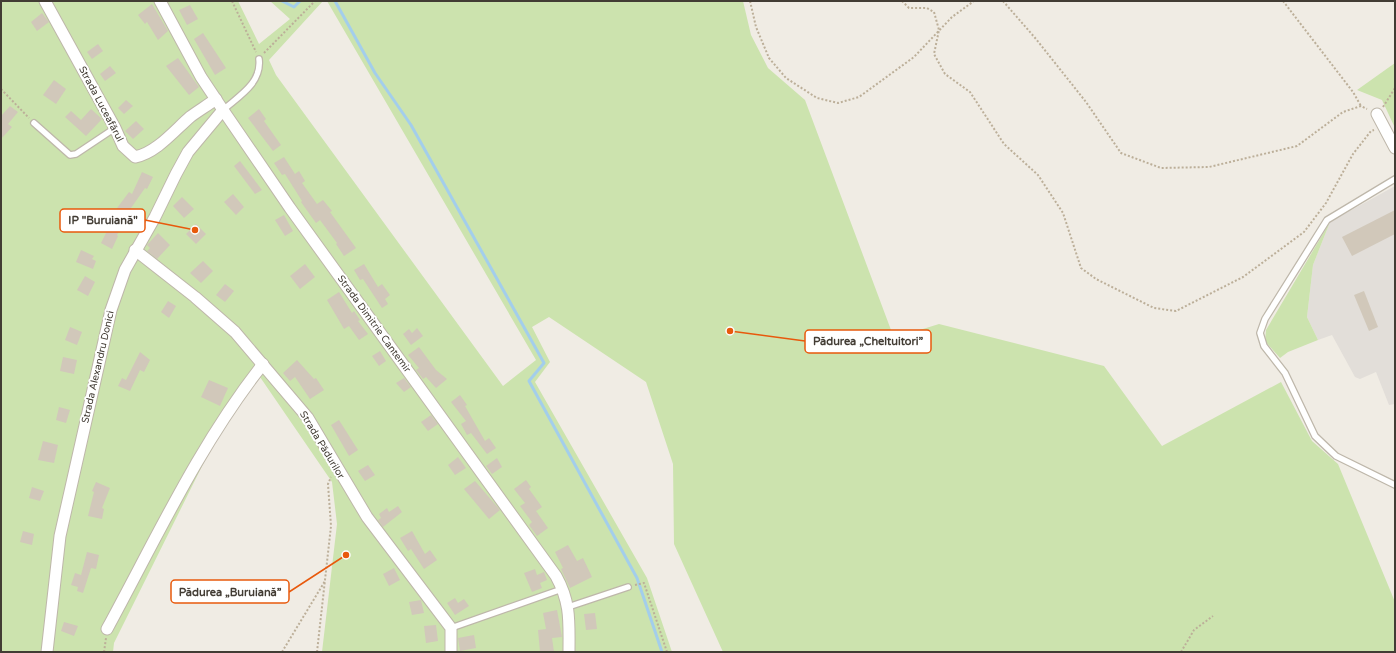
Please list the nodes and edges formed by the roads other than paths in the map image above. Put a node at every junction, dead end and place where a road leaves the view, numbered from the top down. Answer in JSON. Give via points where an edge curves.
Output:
{"nodes":[{"id":1,"x":45,"y":1,"type":"edge"},
{"id":2,"x":160,"y":1,"type":"edge"},
{"id":3,"x":259,"y":59,"type":"road end"},
{"id":4,"x":216,"y":99,"type":"junction"},
{"id":5,"x":223,"y":110,"type":"junction"},
{"id":6,"x":1377,"y":114,"type":"road end"},
{"id":7,"x":34,"y":123,"type":"road end"},
{"id":8,"x":115,"y":128,"type":"junction"},
{"id":9,"x":1395,"y":148,"type":"edge"},
{"id":10,"x":1395,"y":179,"type":"edge"},
{"id":11,"x":135,"y":250,"type":"junction"},
{"id":12,"x":263,"y":364,"type":"junction"},
{"id":13,"x":1395,"y":485,"type":"edge"},
{"id":14,"x":628,"y":587,"type":"dead end"},
{"id":15,"x":563,"y":588,"type":"junction"},
{"id":16,"x":568,"y":607,"type":"junction"},
{"id":17,"x":451,"y":628,"type":"junction"},
{"id":18,"x":107,"y":629,"type":"road end"},
{"id":19,"x":47,"y":652,"type":"edge"},
{"id":20,"x":451,"y":652,"type":"edge"},
{"id":21,"x":569,"y":652,"type":"edge"}],
"edges":[{"from":1,"to":8,"type":"street","name":"Strada Luceafărul"},
{"from":2,"to":4,"type":"street","name":"Strada Dimitrie Cantemir","via":[[201,77]]},
{"from":3,"to":5,"type":"lane","via":[[257,79]]},
{"from":4,"to":5,"type":"street","name":"Strada Dimitrie Cantemir"},
{"from":4,"to":8,"type":"street","name":"Strada Luceafărul","via":[[144,155],[134,157],[128,152]]},
{"from":5,"to":11,"type":"street","name":"Strada Alexandru Donici","via":[[188,152]]},
{"from":5,"to":15,"type":"street","name":"Strada Dimitrie Cantemir","via":[[290,208]]},
{"from":6,"to":9,"type":"street"},
{"from":7,"to":8,"type":"lane","via":[[70,155],[76,154]]},
{"from":10,"to":13,"type":"lane","via":[[1327,220],[1265,319],[1260,333],[1264,346],[1285,373],[1314,436],[1336,456]]},
{"from":11,"to":12,"type":"street","name":"Strada Pădurilor","via":[[229,327]]},
{"from":11,"to":19,"type":"street","name":"Strada Alexandru Donici","via":[[111,310],[68,499],[60,536]]},
{"from":12,"to":17,"type":"street","name":"Strada Pădurilor","via":[[308,418],[367,517]]},
{"from":12,"to":18,"type":"street","via":[[208,443]]},
{"from":14,"to":16,"type":"lane"},
{"from":15,"to":16,"type":"street","name":"Strada Dimitrie Cantemir"},
{"from":15,"to":17,"type":"lane"},
{"from":16,"to":21,"type":"street","name":"Strada Dimitrie Cantemir"},
{"from":17,"to":20,"type":"street"}]}
